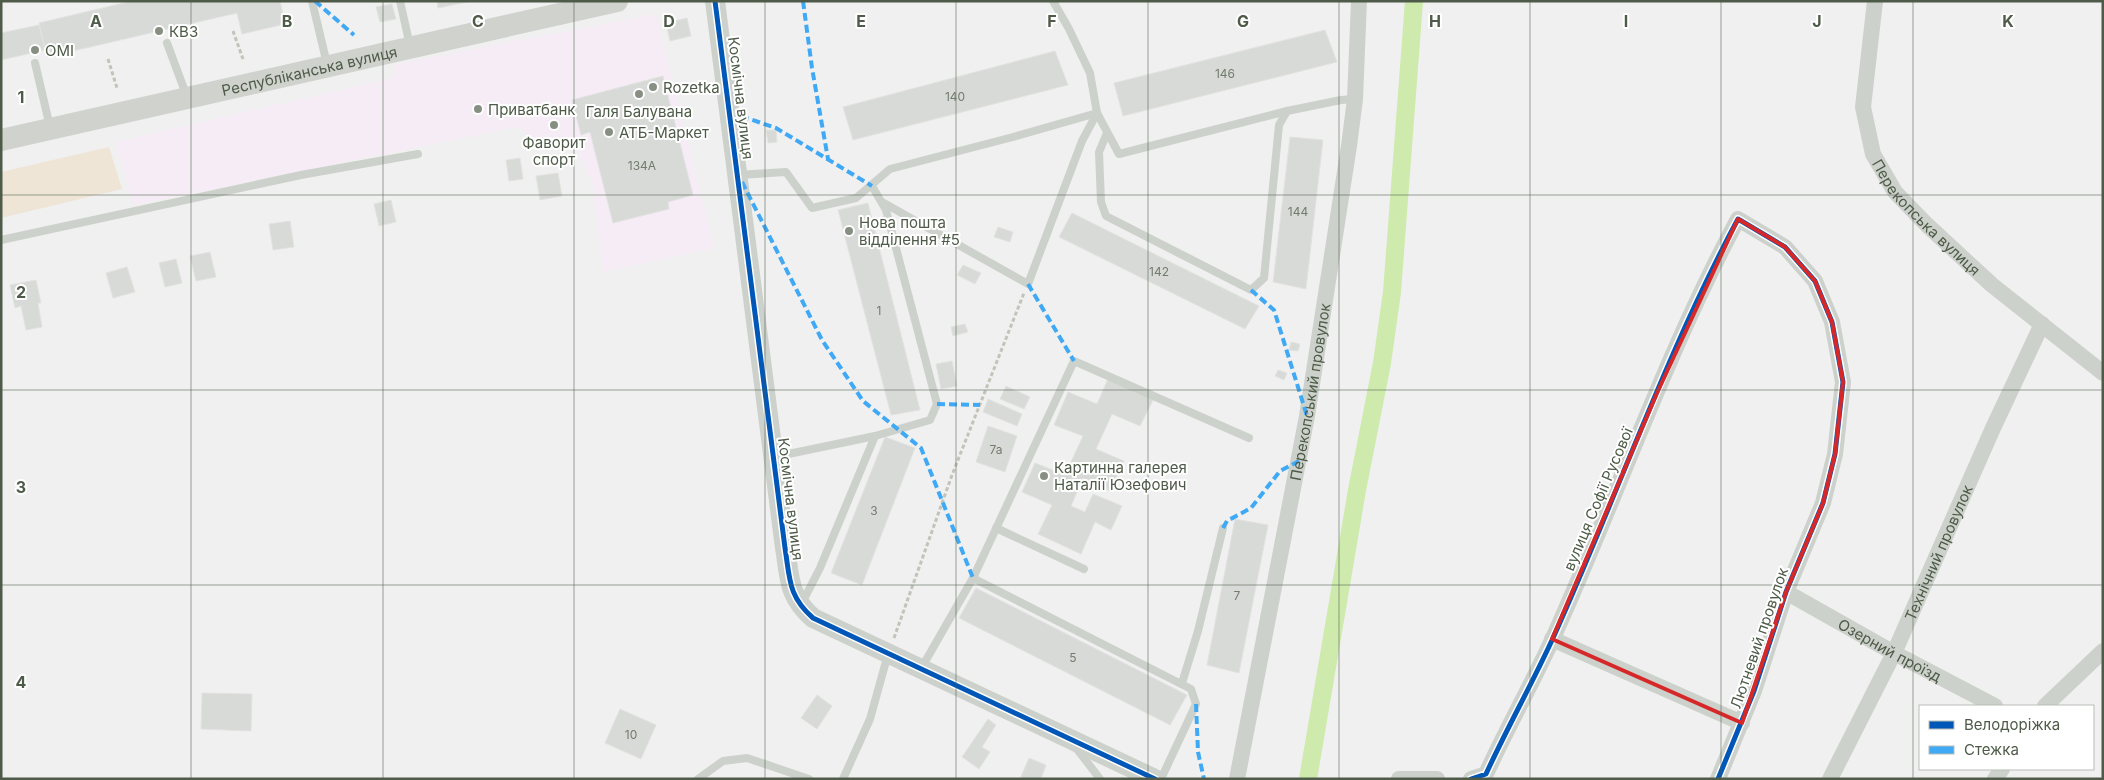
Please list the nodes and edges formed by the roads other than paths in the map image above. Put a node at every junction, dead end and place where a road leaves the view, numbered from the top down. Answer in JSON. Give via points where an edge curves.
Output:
{"nodes":[{"id":1,"x":312,"y":1,"type":"edge"},
{"id":2,"x":400,"y":1,"type":"edge"},
{"id":3,"x":617,"y":1,"type":"edge"},
{"id":4,"x":716,"y":1,"type":"edge"},
{"id":5,"x":1053,"y":1,"type":"edge"},
{"id":6,"x":1359,"y":1,"type":"edge"},
{"id":7,"x":1875,"y":1,"type":"edge"},
{"id":8,"x":167,"y":42,"type":"dead end"},
{"id":9,"x":410,"y":47,"type":"junction"},
{"id":10,"x":35,"y":63,"type":"dead end"},
{"id":11,"x":327,"y":66,"type":"junction"},
{"id":12,"x":187,"y":98,"type":"junction"},
{"id":13,"x":1355,"y":99,"type":"junction"},
{"id":14,"x":1287,"y":111,"type":"junction"},
{"id":15,"x":1097,"y":113,"type":"junction"},
{"id":16,"x":50,"y":129,"type":"junction"},
{"id":17,"x":1107,"y":133,"type":"junction"},
{"id":18,"x":1,"y":140,"type":"edge"},
{"id":19,"x":418,"y":154,"type":"dead end"},
{"id":20,"x":738,"y":175,"type":"junction"},
{"id":21,"x":872,"y":186,"type":"junction"},
{"id":22,"x":881,"y":201,"type":"junction"},
{"id":23,"x":1738,"y":218,"type":"joint"},
{"id":24,"x":1,"y":240,"type":"edge"},
{"id":25,"x":2042,"y":324,"type":"junction"},
{"id":26,"x":2103,"y":373,"type":"edge"},
{"id":27,"x":875,"y":436,"type":"junction"},
{"id":28,"x":1250,"y":438,"type":"dead end"},
{"id":29,"x":773,"y":457,"type":"junction"},
{"id":30,"x":996,"y":528,"type":"junction"},
{"id":31,"x":1223,"y":528,"type":"dead end"},
{"id":32,"x":1084,"y":569,"type":"dead end"},
{"id":33,"x":973,"y":578,"type":"junction"},
{"id":34,"x":1786,"y":592,"type":"junction"},
{"id":35,"x":800,"y":607,"type":"junction"},
{"id":36,"x":1552,"y":639,"type":"junction"},
{"id":37,"x":2103,"y":650,"type":"edge"},
{"id":38,"x":888,"y":653,"type":"junction"},
{"id":39,"x":1894,"y":654,"type":"junction"},
{"id":40,"x":922,"y":667,"type":"junction"},
{"id":41,"x":1182,"y":683,"type":"junction"},
{"id":42,"x":1993,"y":705,"type":"edge"},
{"id":43,"x":2046,"y":705,"type":"edge"},
{"id":44,"x":1742,"y":722,"type":"junction"},
{"id":45,"x":1068,"y":737,"type":"junction"},
{"id":46,"x":698,"y":779,"type":"edge"},
{"id":47,"x":808,"y":779,"type":"edge"},
{"id":48,"x":843,"y":779,"type":"edge"},
{"id":49,"x":1100,"y":779,"type":"edge"},
{"id":50,"x":1155,"y":779,"type":"edge"},
{"id":51,"x":1161,"y":779,"type":"edge"},
{"id":52,"x":1237,"y":779,"type":"edge"},
{"id":53,"x":1399,"y":779,"type":"edge"},
{"id":54,"x":1437,"y":779,"type":"edge"},
{"id":55,"x":1471,"y":779,"type":"edge"},
{"id":56,"x":1718,"y":779,"type":"edge"},
{"id":57,"x":1830,"y":779,"type":"edge"}],
"edges":[{"from":1,"to":11,"type":"lane"},
{"from":2,"to":9,"type":"lane"},
{"from":3,"to":9,"type":"main road","name":"Республіканська вулиця"},
{"from":4,"to":20,"type":"street","name":"Космічна вулиця"},
{"from":5,"to":15,"type":"lane","via":[[1090,74]]},
{"from":6,"to":13,"type":"street","name":"Перекопський провулок"},
{"from":7,"to":25,"type":"street","name":"Перекопська вулиця","via":[[1863,108],[1872,154],[1895,192],[1927,225],[1992,285]]},
{"from":8,"to":12,"type":"lane"},
{"from":9,"to":11,"type":"main road","name":"Республіканська вулиця"},
{"from":10,"to":16,"type":"lane"},
{"from":11,"to":12,"type":"main road","name":"Республіканська вулиця"},
{"from":12,"to":16,"type":"main road","name":"Республіканська вулиця"},
{"from":13,"to":14,"type":"lane"},
{"from":13,"to":52,"type":"street","name":"Перекопський провулок","via":[[1307,416]]},
{"from":14,"to":17,"type":"lane","via":[[1119,154]]},
{"from":14,"to":17,"type":"lane","via":[[1279,125],[1264,278],[1251,290],[1106,216],[1101,202],[1099,152]]},
{"from":15,"to":17,"type":"lane"},
{"from":15,"to":21,"type":"lane","via":[[890,169]]},
{"from":15,"to":22,"type":"lane","via":[[1082,141],[1028,284]]},
{"from":16,"to":18,"type":"main road","name":"Республіканська вулиця"},
{"from":19,"to":24,"type":"lane"},
{"from":20,"to":21,"type":"lane","via":[[786,172],[812,208],[856,198]]},
{"from":20,"to":29,"type":"street","name":"Космічна вулиця"},
{"from":21,"to":22,"type":"lane"},
{"from":22,"to":27,"type":"lane","via":[[937,404],[930,420]]},
{"from":23,"to":34,"type":"street","name":"Лютневий провулок","via":[[1785,246],[1815,282],[1832,322],[1842,382],[1835,454],[1823,503]]},
{"from":23,"to":36,"type":"street","name":"вулиця Софії Русової","via":[[1680,339]]},
{"from":25,"to":26,"type":"street","name":"Перекопська вулиця"},
{"from":25,"to":39,"type":"street","name":"Технічний провулок"},
{"from":27,"to":29,"type":"lane"},
{"from":27,"to":35,"type":"lane","via":[[820,568]]},
{"from":28,"to":30,"type":"lane","via":[[1074,361]]},
{"from":29,"to":35,"type":"street","name":"Космічна вулиця","via":[[791,590]]},
{"from":30,"to":32,"type":"lane"},
{"from":30,"to":33,"type":"lane"},
{"from":31,"to":41,"type":"lane"},
{"from":33,"to":40,"type":"lane"},
{"from":33,"to":41,"type":"lane"},
{"from":34,"to":39,"type":"street","name":"Озерний проїзд"},
{"from":34,"to":44,"type":"street","name":"Лютневий провулок"},
{"from":35,"to":38,"type":"street","via":[[813,618]]},
{"from":36,"to":44,"type":"street"},
{"from":36,"to":55,"type":"street","name":"вулиця Софії Русової","via":[[1486,774]]},
{"from":37,"to":43,"type":"street"},
{"from":38,"to":40,"type":"street"},
{"from":38,"to":48,"type":"lane","via":[[870,719]]},
{"from":39,"to":42,"type":"street","name":"Озерний проїзд"},
{"from":39,"to":57,"type":"street","name":"Технічний провулок"},
{"from":40,"to":45,"type":"street"},
{"from":41,"to":51,"type":"lane","via":[[1191,689],[1196,704]]},
{"from":44,"to":56,"type":"street","name":"Лютневий провулок"},
{"from":45,"to":49,"type":"lane"},
{"from":45,"to":50,"type":"street"},
{"from":46,"to":47,"type":"lane","via":[[723,761],[748,758]]},
{"from":53,"to":54,"type":"street"}]}
